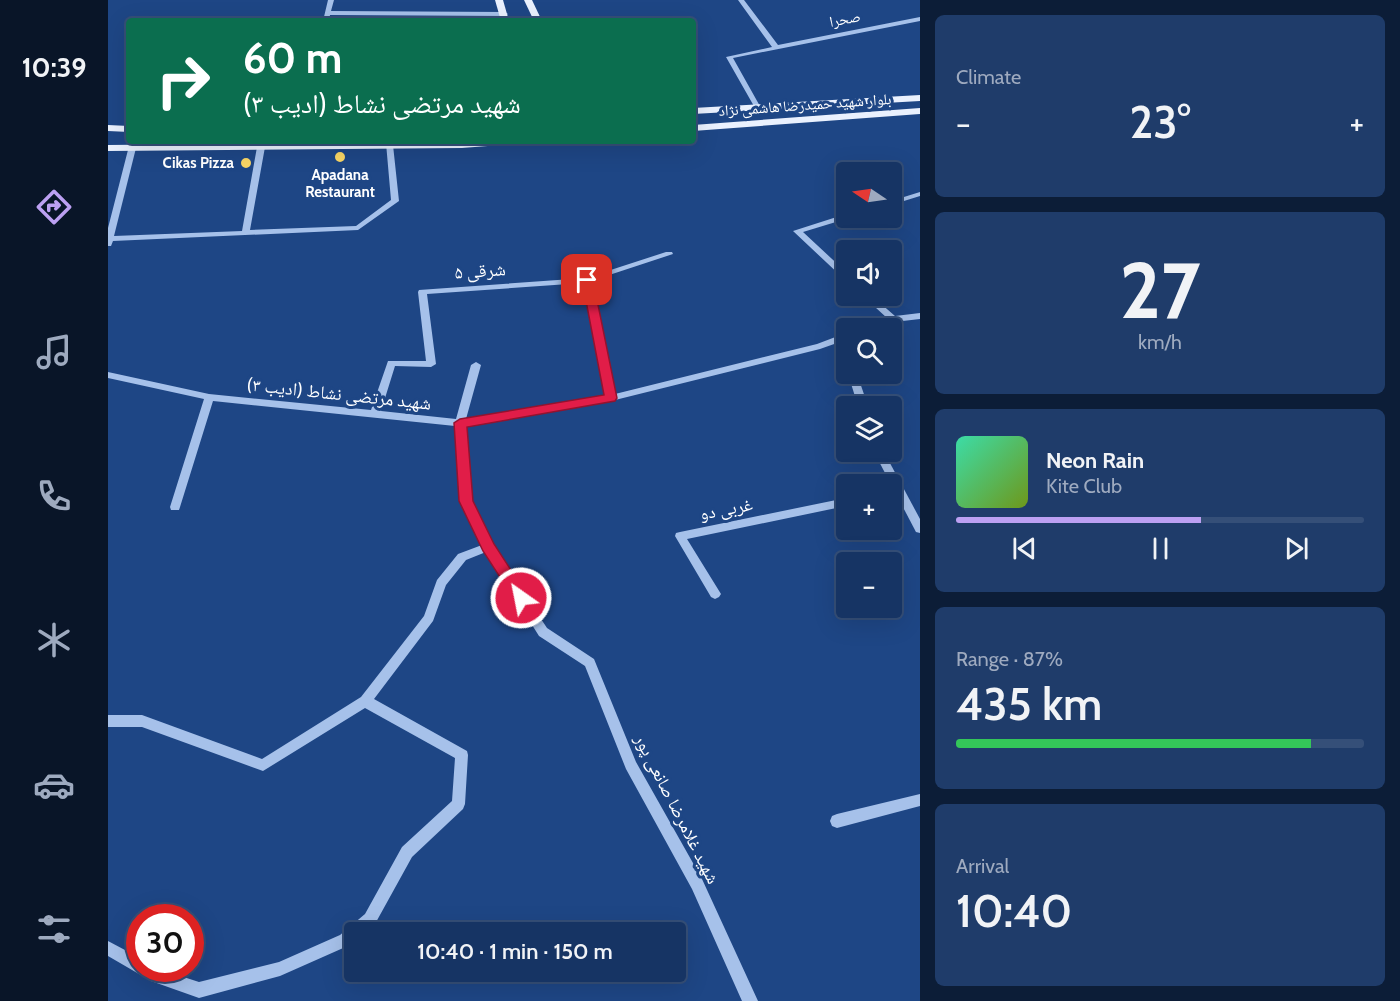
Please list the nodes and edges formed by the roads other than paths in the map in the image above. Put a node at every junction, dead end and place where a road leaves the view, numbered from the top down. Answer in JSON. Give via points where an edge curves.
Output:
{"nodes":[{"id":1,"x":331,"y":0,"type":"edge"},
{"id":2,"x":499,"y":0,"type":"edge"},
{"id":3,"x":528,"y":0,"type":"edge"},
{"id":4,"x":741,"y":0,"type":"edge"},
{"id":5,"x":328,"y":13,"type":"junction"},
{"id":6,"x":505,"y":17,"type":"edge"},
{"id":7,"x":327,"y":18,"type":"edge"},
{"id":8,"x":537,"y":18,"type":"edge"},
{"id":9,"x":920,"y":19,"type":"edge"},
{"id":10,"x":775,"y":46,"type":"junction"},
{"id":11,"x":920,"y":98,"type":"edge"},
{"id":12,"x":758,"y":108,"type":"junction"},
{"id":13,"x":696,"y":111,"type":"edge"},
{"id":14,"x":920,"y":111,"type":"edge"},
{"id":15,"x":108,"y":128,"type":"edge"},
{"id":16,"x":696,"y":128,"type":"edge"},
{"id":17,"x":126,"y":129,"type":"edge"},
{"id":18,"x":475,"y":144,"type":"edge"},
{"id":19,"x":390,"y":146,"type":"junction"},
{"id":20,"x":261,"y":147,"type":"junction"},
{"id":21,"x":108,"y":148,"type":"edge"},
{"id":22,"x":132,"y":148,"type":"junction"},
{"id":23,"x":920,"y":195,"type":"edge"},
{"id":24,"x":902,"y":200,"type":"edge"},
{"id":25,"x":836,"y":219,"type":"edge"},
{"id":26,"x":246,"y":232,"type":"junction"},
{"id":27,"x":109,"y":242,"type":"edge"},
{"id":28,"x":669,"y":254,"type":"dead end"},
{"id":29,"x":836,"y":267,"type":"edge"},
{"id":30,"x":587,"y":280,"type":"junction"},
{"id":31,"x":878,"y":306,"type":"edge"},
{"id":32,"x":920,"y":316,"type":"edge"},
{"id":33,"x":891,"y":318,"type":"edge"},
{"id":34,"x":901,"y":318,"type":"edge"},
{"id":35,"x":836,"y":340,"type":"edge"},
{"id":36,"x":476,"y":365,"type":"dead end"},
{"id":37,"x":108,"y":375,"type":"edge"},
{"id":38,"x":209,"y":397,"type":"junction"},
{"id":39,"x":611,"y":398,"type":"junction"},
{"id":40,"x":375,"y":414,"type":"junction"},
{"id":41,"x":460,"y":423,"type":"junction"},
{"id":42,"x":902,"y":502,"type":"edge"},
{"id":43,"x":836,"y":504,"type":"edge"},
{"id":44,"x":175,"y":507,"type":"dead end"},
{"id":45,"x":920,"y":529,"type":"edge"},
{"id":46,"x":488,"y":547,"type":"junction"},
{"id":47,"x":716,"y":594,"type":"dead end"},
{"id":48,"x":365,"y":702,"type":"junction"},
{"id":49,"x":108,"y":721,"type":"edge"},
{"id":50,"x":920,"y":800,"type":"edge"},
{"id":51,"x":837,"y":821,"type":"dead end"},
{"id":52,"x":108,"y":948,"type":"edge"},
{"id":53,"x":126,"y":958,"type":"edge"},
{"id":54,"x":174,"y":982,"type":"edge"},
{"id":55,"x":750,"y":1001,"type":"edge"}],
"edges":[{"from":1,"to":5,"type":"street"},
{"from":2,"to":6,"type":"main road"},
{"from":3,"to":8,"type":"main road"},
{"from":4,"to":10,"type":"street"},
{"from":5,"to":6,"type":"street"},
{"from":5,"to":7,"type":"street"},
{"from":9,"to":10,"type":"street","name":"صحرا"},
{"from":10,"to":12,"type":"street","name":"صحرا","via":[[729,57]]},
{"from":11,"to":12,"type":"main road","name":"بلوار شهید حمیدرضا هاشمی نژاد"},
{"from":12,"to":13,"type":"main road","name":"بلوار شهید حمیدرضا هاشمی نژاد"},
{"from":14,"to":16,"type":"main road","name":"بلوار شهید حمیدرضا هاشمی نژاد"},
{"from":15,"to":17,"type":"main road"},
{"from":18,"to":19,"type":"main road"},
{"from":19,"to":20,"type":"main road"},
{"from":19,"to":26,"type":"street","via":[[395,201],[358,228]]},
{"from":20,"to":22,"type":"main road"},
{"from":20,"to":26,"type":"street"},
{"from":21,"to":22,"type":"main road"},
{"from":22,"to":27,"type":"street"},
{"from":23,"to":24,"type":"street"},
{"from":25,"to":29,"type":"street","via":[[797,231]]},
{"from":26,"to":27,"type":"street"},
{"from":28,"to":30,"type":"street"},
{"from":30,"to":39,"type":"street"},
{"from":30,"to":40,"type":"street","name":"۵ شرقی","via":[[422,292],[431,364],[391,363]]},
{"from":31,"to":33,"type":"street"},
{"from":32,"to":34,"type":"street"},
{"from":35,"to":39,"type":"street","name":"شهید مرتضی نشاط (ادیب ۳)"},
{"from":36,"to":41,"type":"street","name":"شهید غلامرضا صانعی پور"},
{"from":37,"to":38,"type":"street","name":"شهید مرتضی نشاط (ادیب ۳)"},
{"from":38,"to":40,"type":"street","name":"شهید مرتضی نشاط (ادیب ۳)"},
{"from":38,"to":44,"type":"street"},
{"from":39,"to":41,"type":"street","name":"شهید مرتضی نشاط (ادیب ۳)"},
{"from":40,"to":41,"type":"street","name":"شهید مرتضی نشاط (ادیب ۳)"},
{"from":41,"to":46,"type":"street","name":"شهید غلامرضا صانعی پور","via":[[466,501]]},
{"from":42,"to":45,"type":"street"},
{"from":43,"to":47,"type":"street","name":"غربی دو","via":[[680,536]]},
{"from":46,"to":48,"type":"street","via":[[462,557],[441,583],[429,618]]},
{"from":46,"to":55,"type":"street","name":"شهید غلامرضا صانعی پور","via":[[543,632],[590,663],[631,765],[697,884]]},
{"from":48,"to":49,"type":"street","via":[[263,765],[142,721]]},
{"from":48,"to":54,"type":"street","via":[[462,755],[458,804],[407,852],[370,919],[345,940],[280,969],[199,990]]},
{"from":50,"to":51,"type":"street"},
{"from":52,"to":53,"type":"street"}]}
